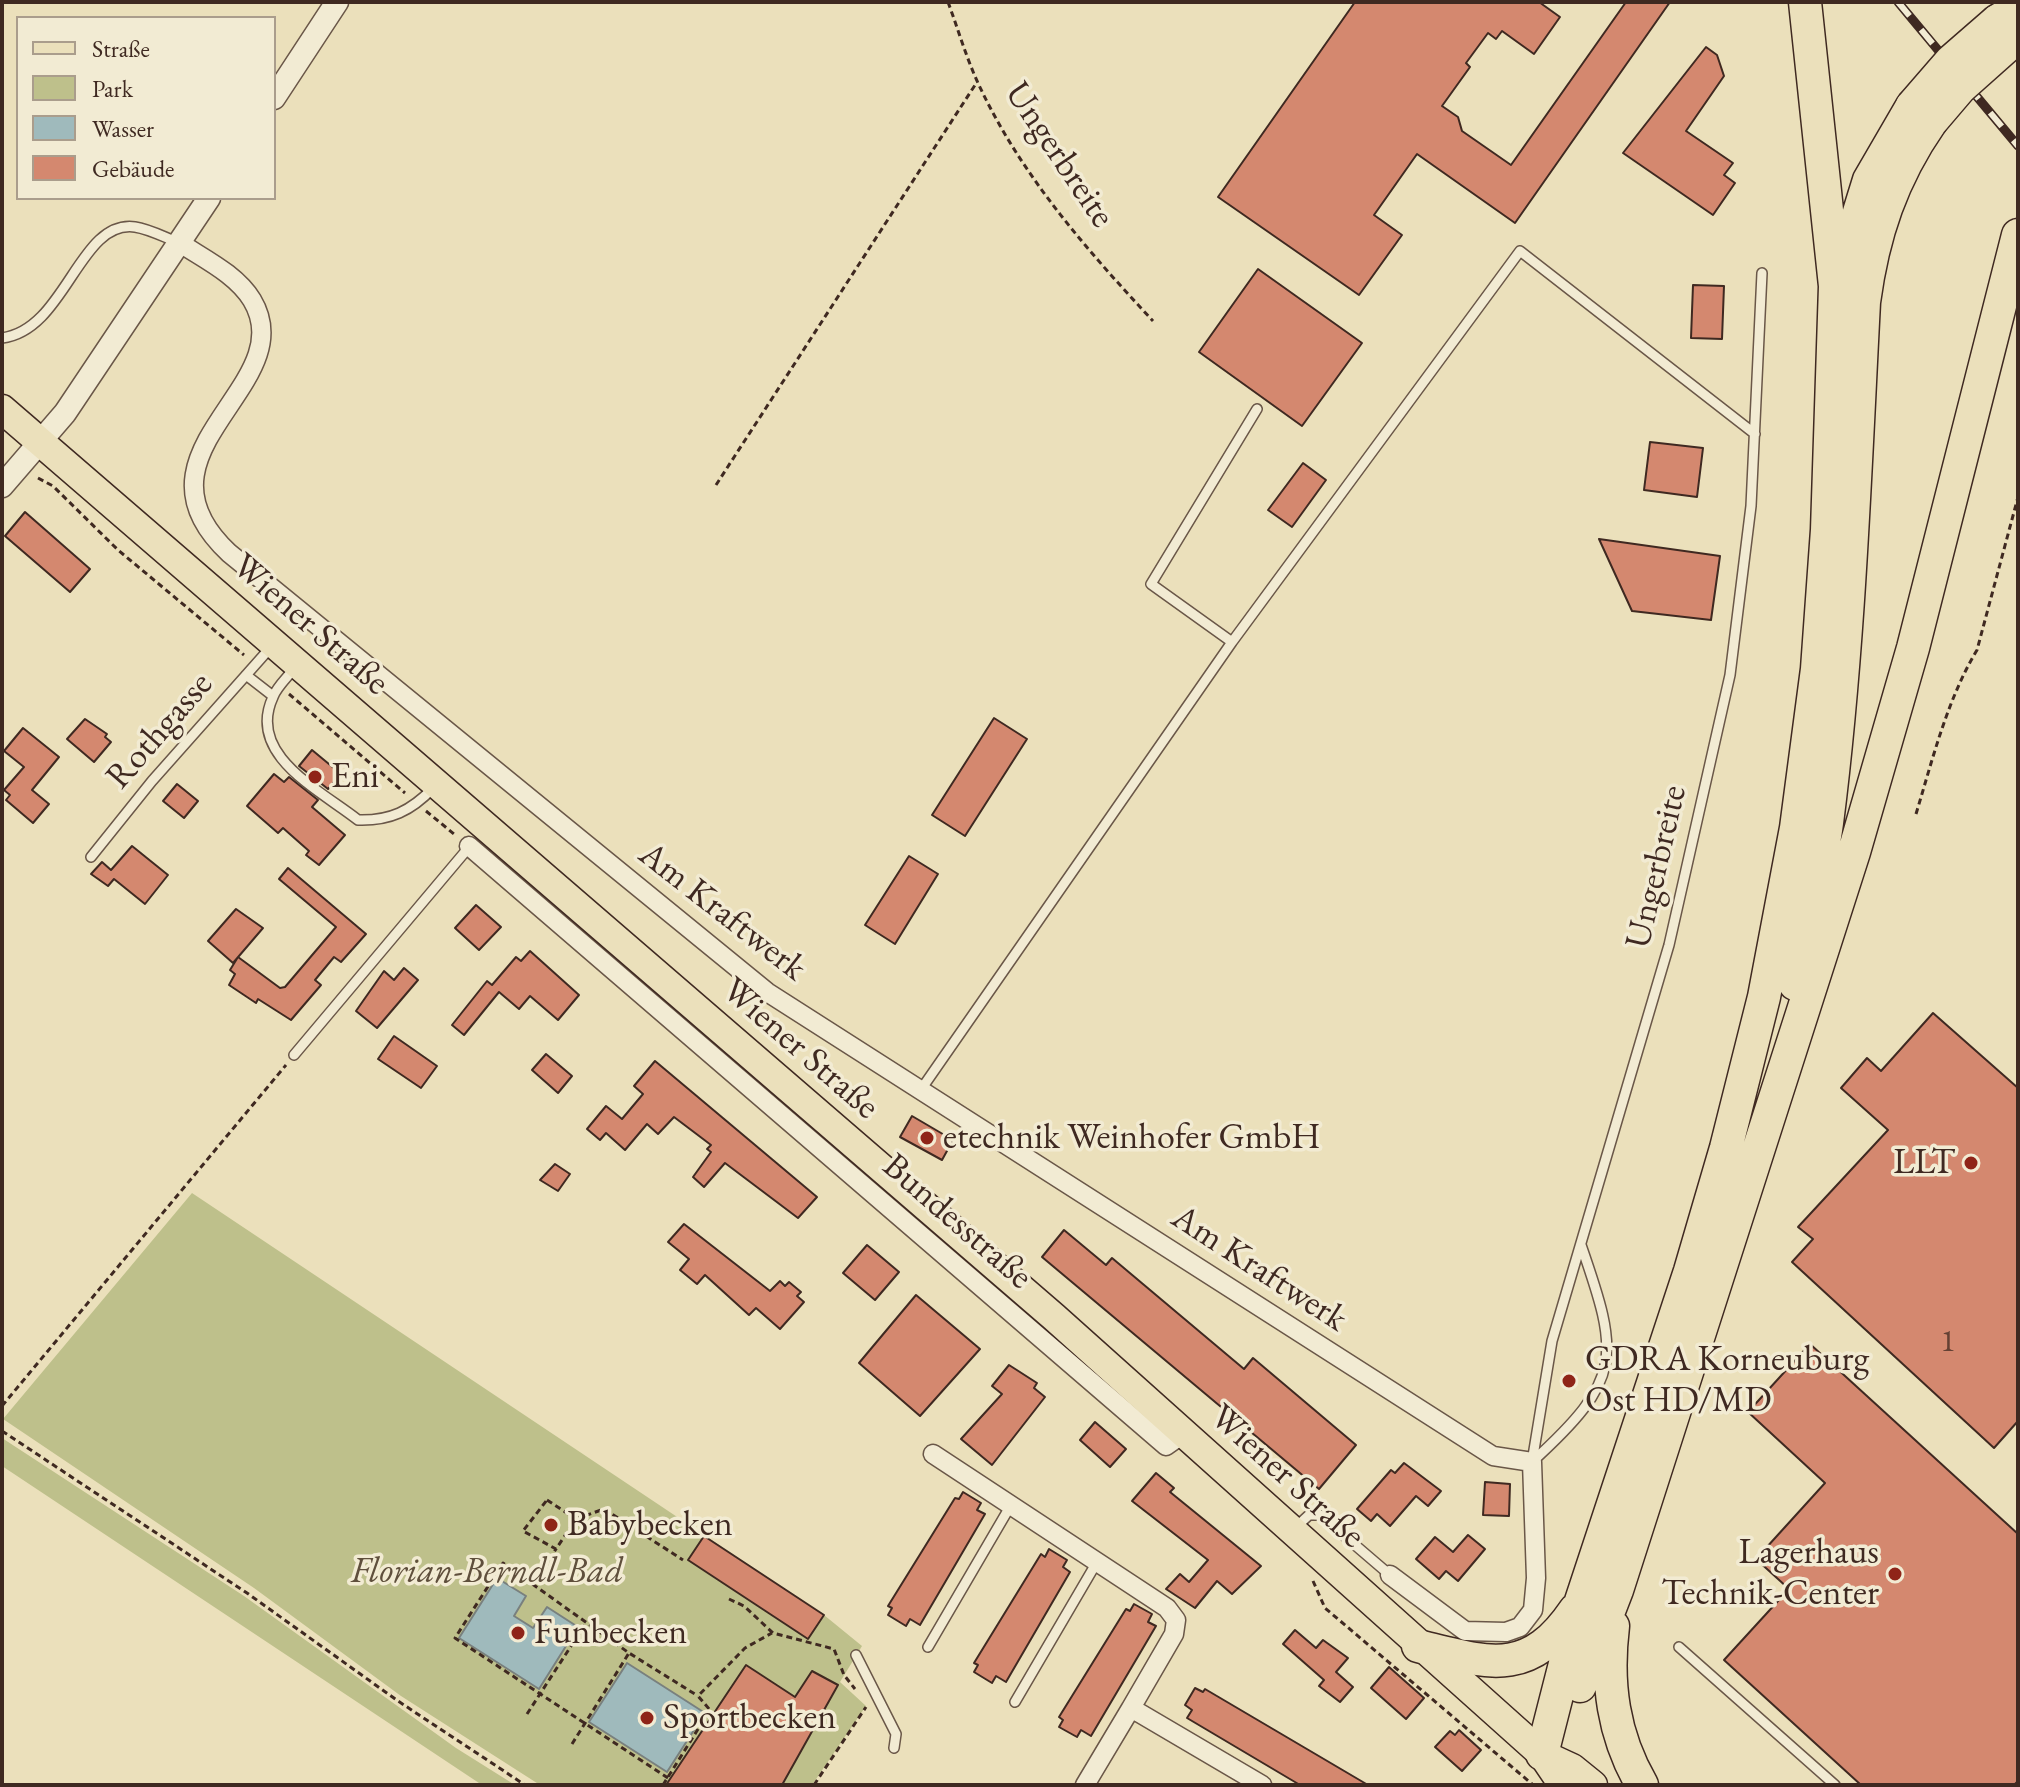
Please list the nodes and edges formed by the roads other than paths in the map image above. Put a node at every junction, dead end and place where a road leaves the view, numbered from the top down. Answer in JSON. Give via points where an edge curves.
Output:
{"nodes":[{"id":1,"x":337,"y":2,"type":"edge"},
{"id":2,"x":1805,"y":2,"type":"edge"},
{"id":3,"x":2012,"y":27,"type":"edge"},
{"id":4,"x":276,"y":95,"type":"edge"},
{"id":5,"x":1921,"y":114,"type":"junction"},
{"id":6,"x":208,"y":200,"type":"edge"},
{"id":7,"x":2016,"y":240,"type":"edge"},
{"id":8,"x":180,"y":243,"type":"junction"},
{"id":9,"x":1762,"y":273,"type":"dead end"},
{"id":10,"x":1835,"y":286,"type":"junction"},
{"id":11,"x":2,"y":338,"type":"edge"},
{"id":12,"x":2,"y":409,"type":"edge"},
{"id":13,"x":1257,"y":409,"type":"dead end"},
{"id":14,"x":1845,"y":416,"type":"junction"},
{"id":15,"x":1755,"y":434,"type":"junction"},
{"id":16,"x":43,"y":442,"type":"junction"},
{"id":17,"x":2,"y":486,"type":"edge"},
{"id":18,"x":1232,"y":642,"type":"junction"},
{"id":19,"x":274,"y":643,"type":"junction"},
{"id":20,"x":298,"y":664,"type":"junction"},
{"id":21,"x":246,"y":675,"type":"junction"},
{"id":22,"x":273,"y":696,"type":"junction"},
{"id":23,"x":436,"y":785,"type":"junction"},
{"id":24,"x":477,"y":837,"type":"junction"},
{"id":25,"x":91,"y":857,"type":"dead end"},
{"id":26,"x":294,"y":1055,"type":"road end"},
{"id":27,"x":1780,"y":1074,"type":"junction"},
{"id":28,"x":920,"y":1091,"type":"junction"},
{"id":29,"x":1580,"y":1243,"type":"junction"},
{"id":30,"x":933,"y":1454,"type":"dead end"},
{"id":31,"x":1532,"y":1462,"type":"junction"},
{"id":32,"x":1011,"y":1505,"type":"junction"},
{"id":33,"x":1292,"y":1532,"type":"junction"},
{"id":34,"x":1097,"y":1562,"type":"junction"},
{"id":35,"x":1390,"y":1575,"type":"joint"},
{"id":36,"x":1617,"y":1590,"type":"junction"},
{"id":37,"x":1581,"y":1601,"type":"junction"},
{"id":38,"x":1418,"y":1646,"type":"junction"},
{"id":39,"x":928,"y":1647,"type":"dead end"},
{"id":40,"x":1679,"y":1647,"type":"dead end"},
{"id":41,"x":856,"y":1655,"type":"dead end"},
{"id":42,"x":1015,"y":1702,"type":"dead end"},
{"id":43,"x":1131,"y":1708,"type":"junction"},
{"id":44,"x":894,"y":1748,"type":"dead end"},
{"id":45,"x":1552,"y":1778,"type":"edge"},
{"id":46,"x":1085,"y":1785,"type":"edge"},
{"id":47,"x":1262,"y":1785,"type":"edge"},
{"id":48,"x":1593,"y":1785,"type":"edge"},
{"id":49,"x":1642,"y":1785,"type":"edge"},
{"id":50,"x":1835,"y":1785,"type":"edge"}],
"edges":[{"from":1,"to":4,"type":"street"},
{"from":2,"to":10,"type":"highway"},
{"from":3,"to":5,"type":"highway","bridge":true,"via":[[1969,78]]},
{"from":5,"to":10,"type":"highway","via":[[1869,180]]},
{"from":5,"to":14,"type":"highway","via":[[1874,240]]},
{"from":6,"to":8,"type":"street"},
{"from":7,"to":27,"type":"highway","via":[[1955,488],[1854,852]]},
{"from":8,"to":11,"type":"lane","via":[[135,227],[110,233],[90,250],[42,319],[23,333]]},
{"from":8,"to":16,"type":"street"},
{"from":8,"to":28,"type":"street","name":"Am Kraftwerk","via":[[237,281],[251,299],[263,332],[253,369],[197,463],[196,498],[217,542],[767,992]]},
{"from":9,"to":15,"type":"lane","name":"Ungerbreite"},
{"from":10,"to":14,"type":"highway"},
{"from":12,"to":16,"type":"main road","name":"Wiener Straße"},
{"from":13,"to":18,"type":"lane","via":[[1151,584]]},
{"from":14,"to":27,"type":"highway","via":[[1848,622],[1827,827]]},
{"from":14,"to":37,"type":"highway","via":[[1827,530],[1808,749],[1764,997],[1690,1271]]},
{"from":15,"to":18,"type":"lane","via":[[1520,251]]},
{"from":15,"to":29,"type":"lane","name":"Ungerbreite","via":[[1730,675],[1669,945]]},
{"from":16,"to":17,"type":"street"},
{"from":16,"to":19,"type":"main road","name":"Wiener Straße"},
{"from":18,"to":28,"type":"lane"},
{"from":19,"to":20,"type":"main road","name":"Wiener Straße"},
{"from":19,"to":21,"type":"lane","name":"Rothgasse"},
{"from":20,"to":22,"type":"lane"},
{"from":20,"to":23,"type":"main road","name":"Wiener Straße"},
{"from":21,"to":22,"type":"lane"},
{"from":21,"to":25,"type":"lane","name":"Rothgasse"},
{"from":22,"to":23,"type":"lane","via":[[269,742],[280,759],[358,820],[395,816],[418,804]]},
{"from":23,"to":24,"type":"main road","name":"Wiener Straße"},
{"from":24,"to":26,"type":"lane"},
{"from":24,"to":33,"type":"main road","name":"Wiener Straße"},
{"from":27,"to":36,"type":"highway"},
{"from":28,"to":31,"type":"street","name":"Am Kraftwerk","via":[[1493,1456]]},
{"from":29,"to":31,"type":"lane","name":"Ungerbreite","via":[[1552,1341]]},
{"from":29,"to":31,"type":"lane","via":[[1603,1309],[1609,1361],[1594,1398]]},
{"from":30,"to":32,"type":"street"},
{"from":31,"to":35,"type":"street","via":[[1536,1578],[1533,1610],[1520,1627],[1465,1631]]},
{"from":32,"to":34,"type":"street"},
{"from":32,"to":39,"type":"lane"},
{"from":33,"to":35,"type":"lane","via":[[1309,1515],[1320,1515]]},
{"from":33,"to":38,"type":"main road","name":"Wiener Straße"},
{"from":34,"to":42,"type":"lane"},
{"from":34,"to":43,"type":"street","via":[[1167,1608],[1176,1620],[1174,1634]]},
{"from":36,"to":45,"type":"highway","via":[[1565,1725]]},
{"from":36,"to":49,"type":"highway","via":[[1610,1685],[1623,1745]]},
{"from":37,"to":38,"type":"highway","via":[[1543,1647],[1513,1661],[1481,1661]]},
{"from":37,"to":45,"type":"highway"},
{"from":38,"to":45,"type":"main road","name":"Wiener Straße"},
{"from":40,"to":50,"type":"lane"},
{"from":41,"to":44,"type":"lane","via":[[896,1734]]},
{"from":43,"to":46,"type":"street"},
{"from":43,"to":47,"type":"street"},
{"from":45,"to":48,"type":"main road","name":"Wiener Straße","via":[[1572,1768]]}]}
